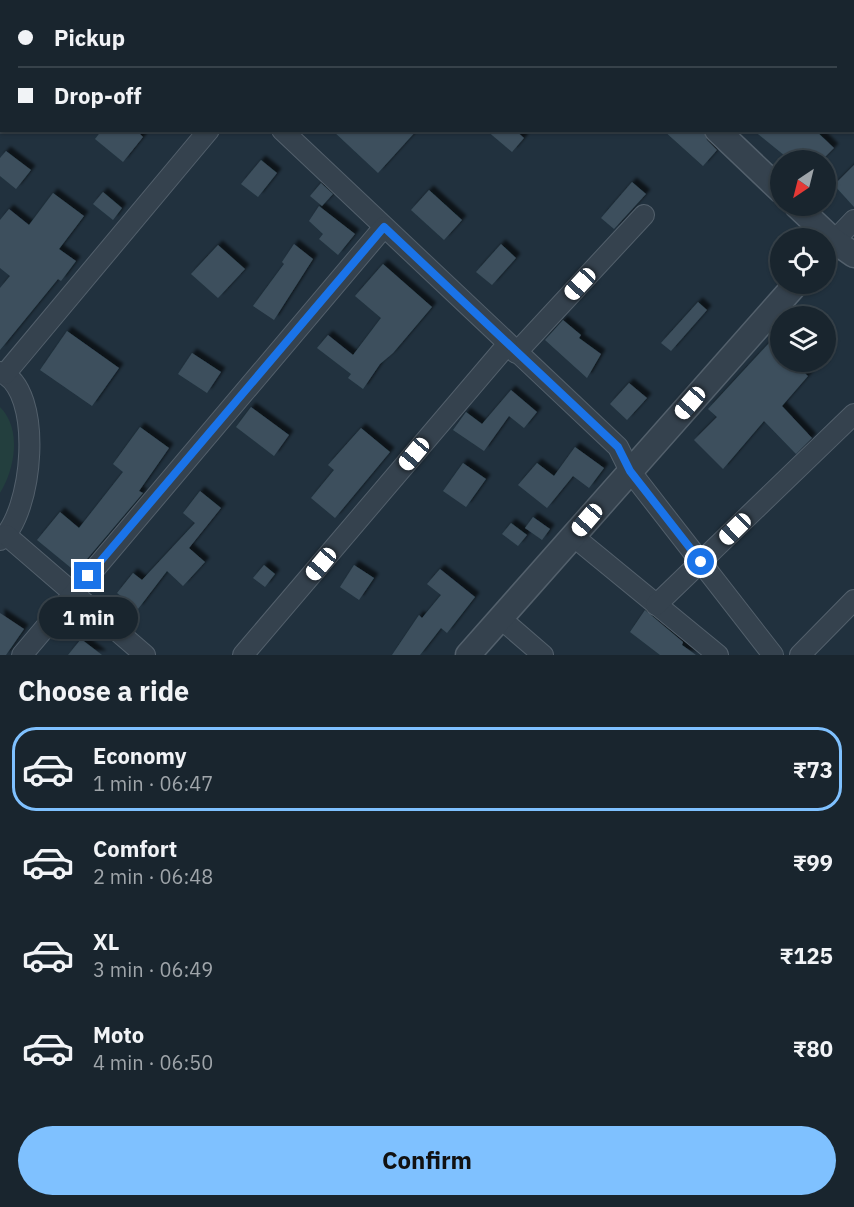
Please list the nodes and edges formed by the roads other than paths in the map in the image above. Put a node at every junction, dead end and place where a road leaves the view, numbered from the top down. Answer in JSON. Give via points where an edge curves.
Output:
{"nodes":[{"id":1,"x":207,"y":132,"type":"edge"},
{"id":2,"x":284,"y":132,"type":"edge"},
{"id":3,"x":719,"y":132,"type":"edge"},
{"id":4,"x":770,"y":180,"type":"edge"},
{"id":5,"x":644,"y":215,"type":"dead end"},
{"id":6,"x":805,"y":216,"type":"edge"},
{"id":7,"x":854,"y":220,"type":"edge"},
{"id":8,"x":384,"y":227,"type":"junction"},
{"id":9,"x":815,"y":228,"type":"edge"},
{"id":10,"x":836,"y":238,"type":"edge"},
{"id":11,"x":836,"y":248,"type":"edge"},
{"id":12,"x":854,"y":255,"type":"edge"},
{"id":13,"x":787,"y":294,"type":"edge"},
{"id":14,"x":512,"y":349,"type":"junction"},
{"id":15,"x":3,"y":373,"type":"edge"},
{"id":16,"x":854,"y":414,"type":"edge"},
{"id":17,"x":630,"y":471,"type":"junction"},
{"id":18,"x":573,"y":536,"type":"junction"},
{"id":19,"x":3,"y":538,"type":"edge"},
{"id":20,"x":701,"y":562,"type":"junction"},
{"id":21,"x":73,"y":593,"type":"junction"},
{"id":22,"x":854,"y":600,"type":"edge"},
{"id":23,"x":656,"y":605,"type":"junction"},
{"id":24,"x":500,"y":618,"type":"junction"},
{"id":25,"x":22,"y":655,"type":"edge"},
{"id":26,"x":145,"y":655,"type":"edge"},
{"id":27,"x":243,"y":655,"type":"edge"},
{"id":28,"x":468,"y":655,"type":"edge"},
{"id":29,"x":543,"y":655,"type":"edge"},
{"id":30,"x":718,"y":655,"type":"edge"},
{"id":31,"x":773,"y":655,"type":"edge"},
{"id":32,"x":800,"y":655,"type":"edge"}],
"edges":[{"from":1,"to":15,"type":"street"},
{"from":2,"to":8,"type":"street"},
{"from":3,"to":4,"type":"street"},
{"from":5,"to":14,"type":"street"},
{"from":6,"to":9,"type":"street"},
{"from":7,"to":10,"type":"street"},
{"from":8,"to":14,"type":"street"},
{"from":8,"to":21,"type":"street"},
{"from":11,"to":12,"type":"street"},
{"from":13,"to":17,"type":"street"},
{"from":14,"to":17,"type":"street","via":[[618,447]]},
{"from":14,"to":27,"type":"street"},
{"from":15,"to":19,"type":"street","via":[[21,395],[29,424],[31,462],[20,505]]},
{"from":16,"to":20,"type":"street"},
{"from":17,"to":18,"type":"street"},
{"from":17,"to":20,"type":"street"},
{"from":18,"to":23,"type":"street"},
{"from":18,"to":24,"type":"street"},
{"from":19,"to":21,"type":"street"},
{"from":20,"to":23,"type":"street"},
{"from":20,"to":31,"type":"street"},
{"from":21,"to":25,"type":"street"},
{"from":21,"to":26,"type":"street"},
{"from":22,"to":32,"type":"street"},
{"from":23,"to":30,"type":"street"},
{"from":24,"to":28,"type":"street"},
{"from":24,"to":29,"type":"street"}]}
